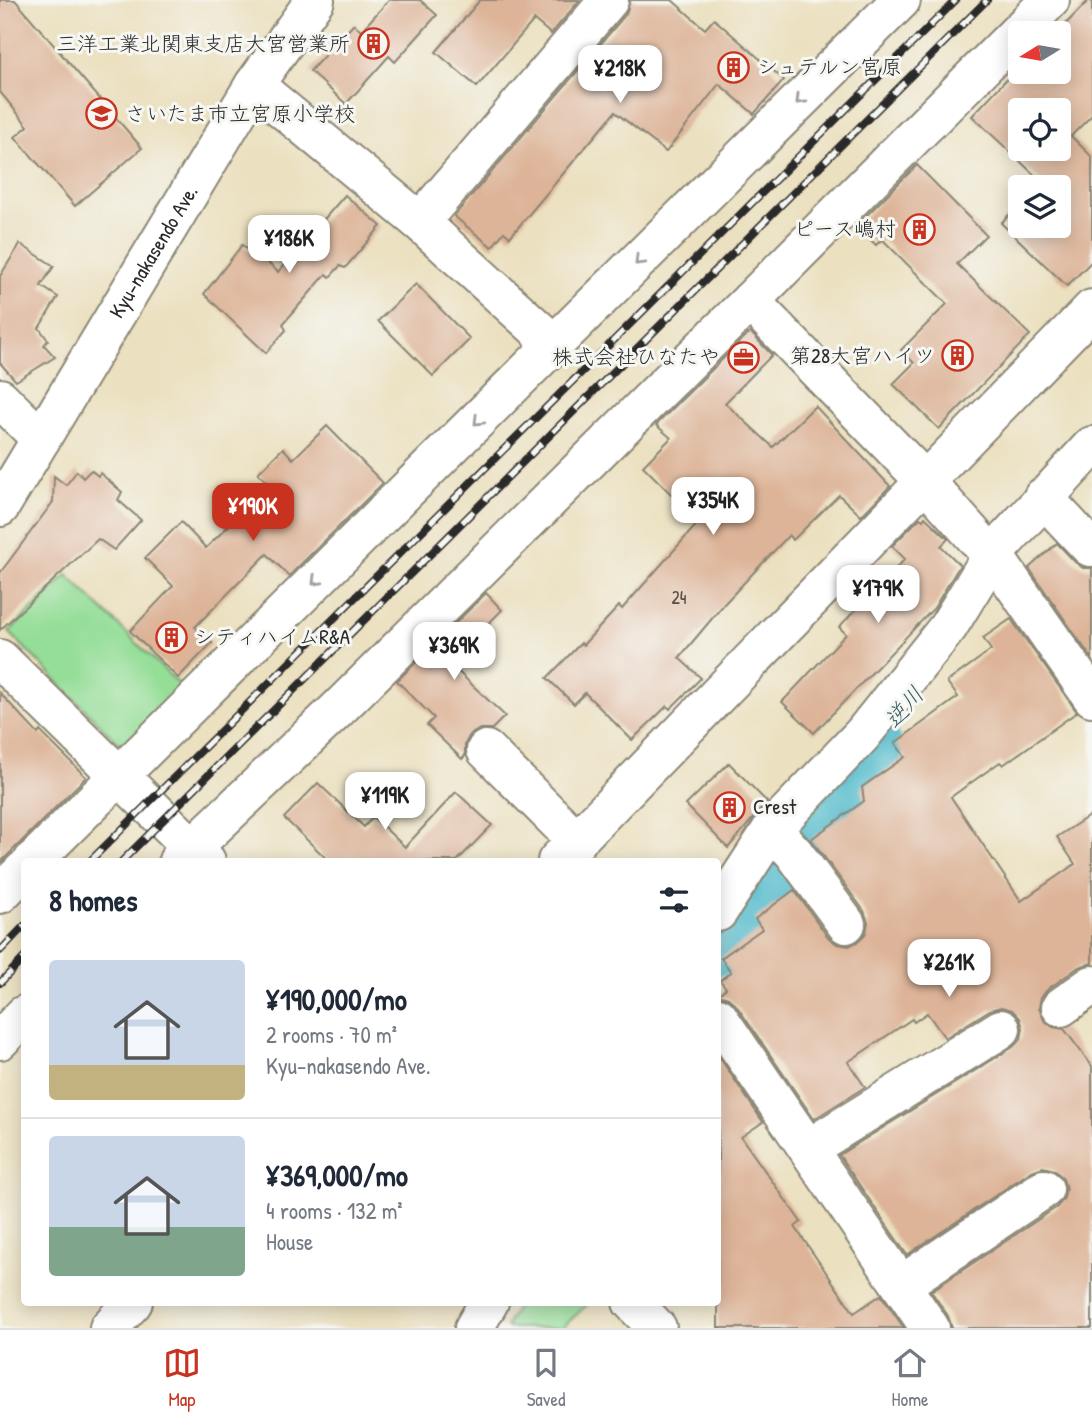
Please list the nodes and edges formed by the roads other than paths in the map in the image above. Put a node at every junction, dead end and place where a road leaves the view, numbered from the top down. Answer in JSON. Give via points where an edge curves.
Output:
{"nodes":[{"id":1,"x":315,"y":0,"type":"edge"},
{"id":2,"x":609,"y":0,"type":"edge"},
{"id":3,"x":901,"y":0,"type":"edge"},
{"id":4,"x":1050,"y":0,"type":"edge"},
{"id":5,"x":254,"y":85,"type":"junction"},
{"id":6,"x":421,"y":222,"type":"junction"},
{"id":7,"x":750,"y":301,"type":"junction"},
{"id":8,"x":1092,"y":309,"type":"edge"},
{"id":9,"x":555,"y":345,"type":"junction"},
{"id":10,"x":0,"y":398,"type":"edge"},
{"id":11,"x":41,"y":439,"type":"junction"},
{"id":12,"x":1090,"y":457,"type":"edge"},
{"id":13,"x":925,"y":481,"type":"junction"},
{"id":14,"x":1053,"y":507,"type":"junction"},
{"id":15,"x":0,"y":508,"type":"edge"},
{"id":16,"x":1090,"y":547,"type":"dead end"},
{"id":17,"x":1001,"y":566,"type":"junction"},
{"id":18,"x":0,"y":659,"type":"edge"},
{"id":19,"x":1092,"y":697,"type":"edge"},
{"id":20,"x":486,"y":750,"type":"dead end"},
{"id":21,"x":119,"y":775,"type":"junction"},
{"id":22,"x":783,"y":841,"type":"junction"},
{"id":23,"x":567,"y":851,"type":"edge"},
{"id":24,"x":192,"y":856,"type":"edge"},
{"id":25,"x":36,"y":858,"type":"edge"},
{"id":26,"x":21,"y":873,"type":"edge"},
{"id":27,"x":0,"y":894,"type":"edge"},
{"id":28,"x":721,"y":909,"type":"edge"},
{"id":29,"x":846,"y":924,"type":"dead end"},
{"id":30,"x":1092,"y":985,"type":"edge"},
{"id":31,"x":1061,"y":1007,"type":"dead end"},
{"id":32,"x":21,"y":1018,"type":"edge"},
{"id":33,"x":721,"y":1021,"type":"edge"},
{"id":34,"x":1001,"y":1029,"type":"dead end"},
{"id":35,"x":0,"y":1040,"type":"edge"},
{"id":36,"x":809,"y":1148,"type":"junction"},
{"id":37,"x":1044,"y":1189,"type":"dead end"},
{"id":38,"x":901,"y":1285,"type":"junction"},
{"id":39,"x":130,"y":1306,"type":"edge"},
{"id":40,"x":487,"y":1306,"type":"edge"},
{"id":41,"x":636,"y":1306,"type":"edge"},
{"id":42,"x":109,"y":1328,"type":"edge"},
{"id":43,"x":474,"y":1328,"type":"edge"},
{"id":44,"x":657,"y":1328,"type":"edge"},
{"id":45,"x":930,"y":1328,"type":"edge"}],
"edges":[{"from":1,"to":5,"type":"street","name":"Kyu-nakasendo Ave."},
{"from":2,"to":6,"type":"street"},
{"from":3,"to":9,"type":"street","one_way":true},
{"from":4,"to":7,"type":"street"},
{"from":5,"to":6,"type":"street"},
{"from":5,"to":11,"type":"street","name":"Kyu-nakasendo Ave."},
{"from":6,"to":9,"type":"street"},
{"from":7,"to":13,"type":"street"},
{"from":7,"to":24,"type":"street"},
{"from":8,"to":13,"type":"street"},
{"from":9,"to":21,"type":"street","one_way":true},
{"from":10,"to":11,"type":"street"},
{"from":11,"to":15,"type":"street","name":"Kyu-nakasendo Ave."},
{"from":12,"to":14,"type":"street"},
{"from":13,"to":17,"type":"street"},
{"from":13,"to":23,"type":"street"},
{"from":14,"to":16,"type":"street"},
{"from":14,"to":17,"type":"street"},
{"from":17,"to":19,"type":"street"},
{"from":17,"to":22,"type":"street","via":[[923,680]]},
{"from":18,"to":21,"type":"street"},
{"from":20,"to":23,"type":"street"},
{"from":21,"to":24,"type":"street"},
{"from":21,"to":25,"type":"street"},
{"from":22,"to":28,"type":"street"},
{"from":22,"to":29,"type":"street"},
{"from":26,"to":27,"type":"street"},
{"from":30,"to":31,"type":"street"},
{"from":32,"to":35,"type":"street"},
{"from":33,"to":36,"type":"street"},
{"from":34,"to":36,"type":"street"},
{"from":36,"to":38,"type":"street"},
{"from":37,"to":38,"type":"street"},
{"from":38,"to":45,"type":"street"},
{"from":39,"to":42,"type":"street"},
{"from":40,"to":43,"type":"street"},
{"from":41,"to":44,"type":"street"}]}
